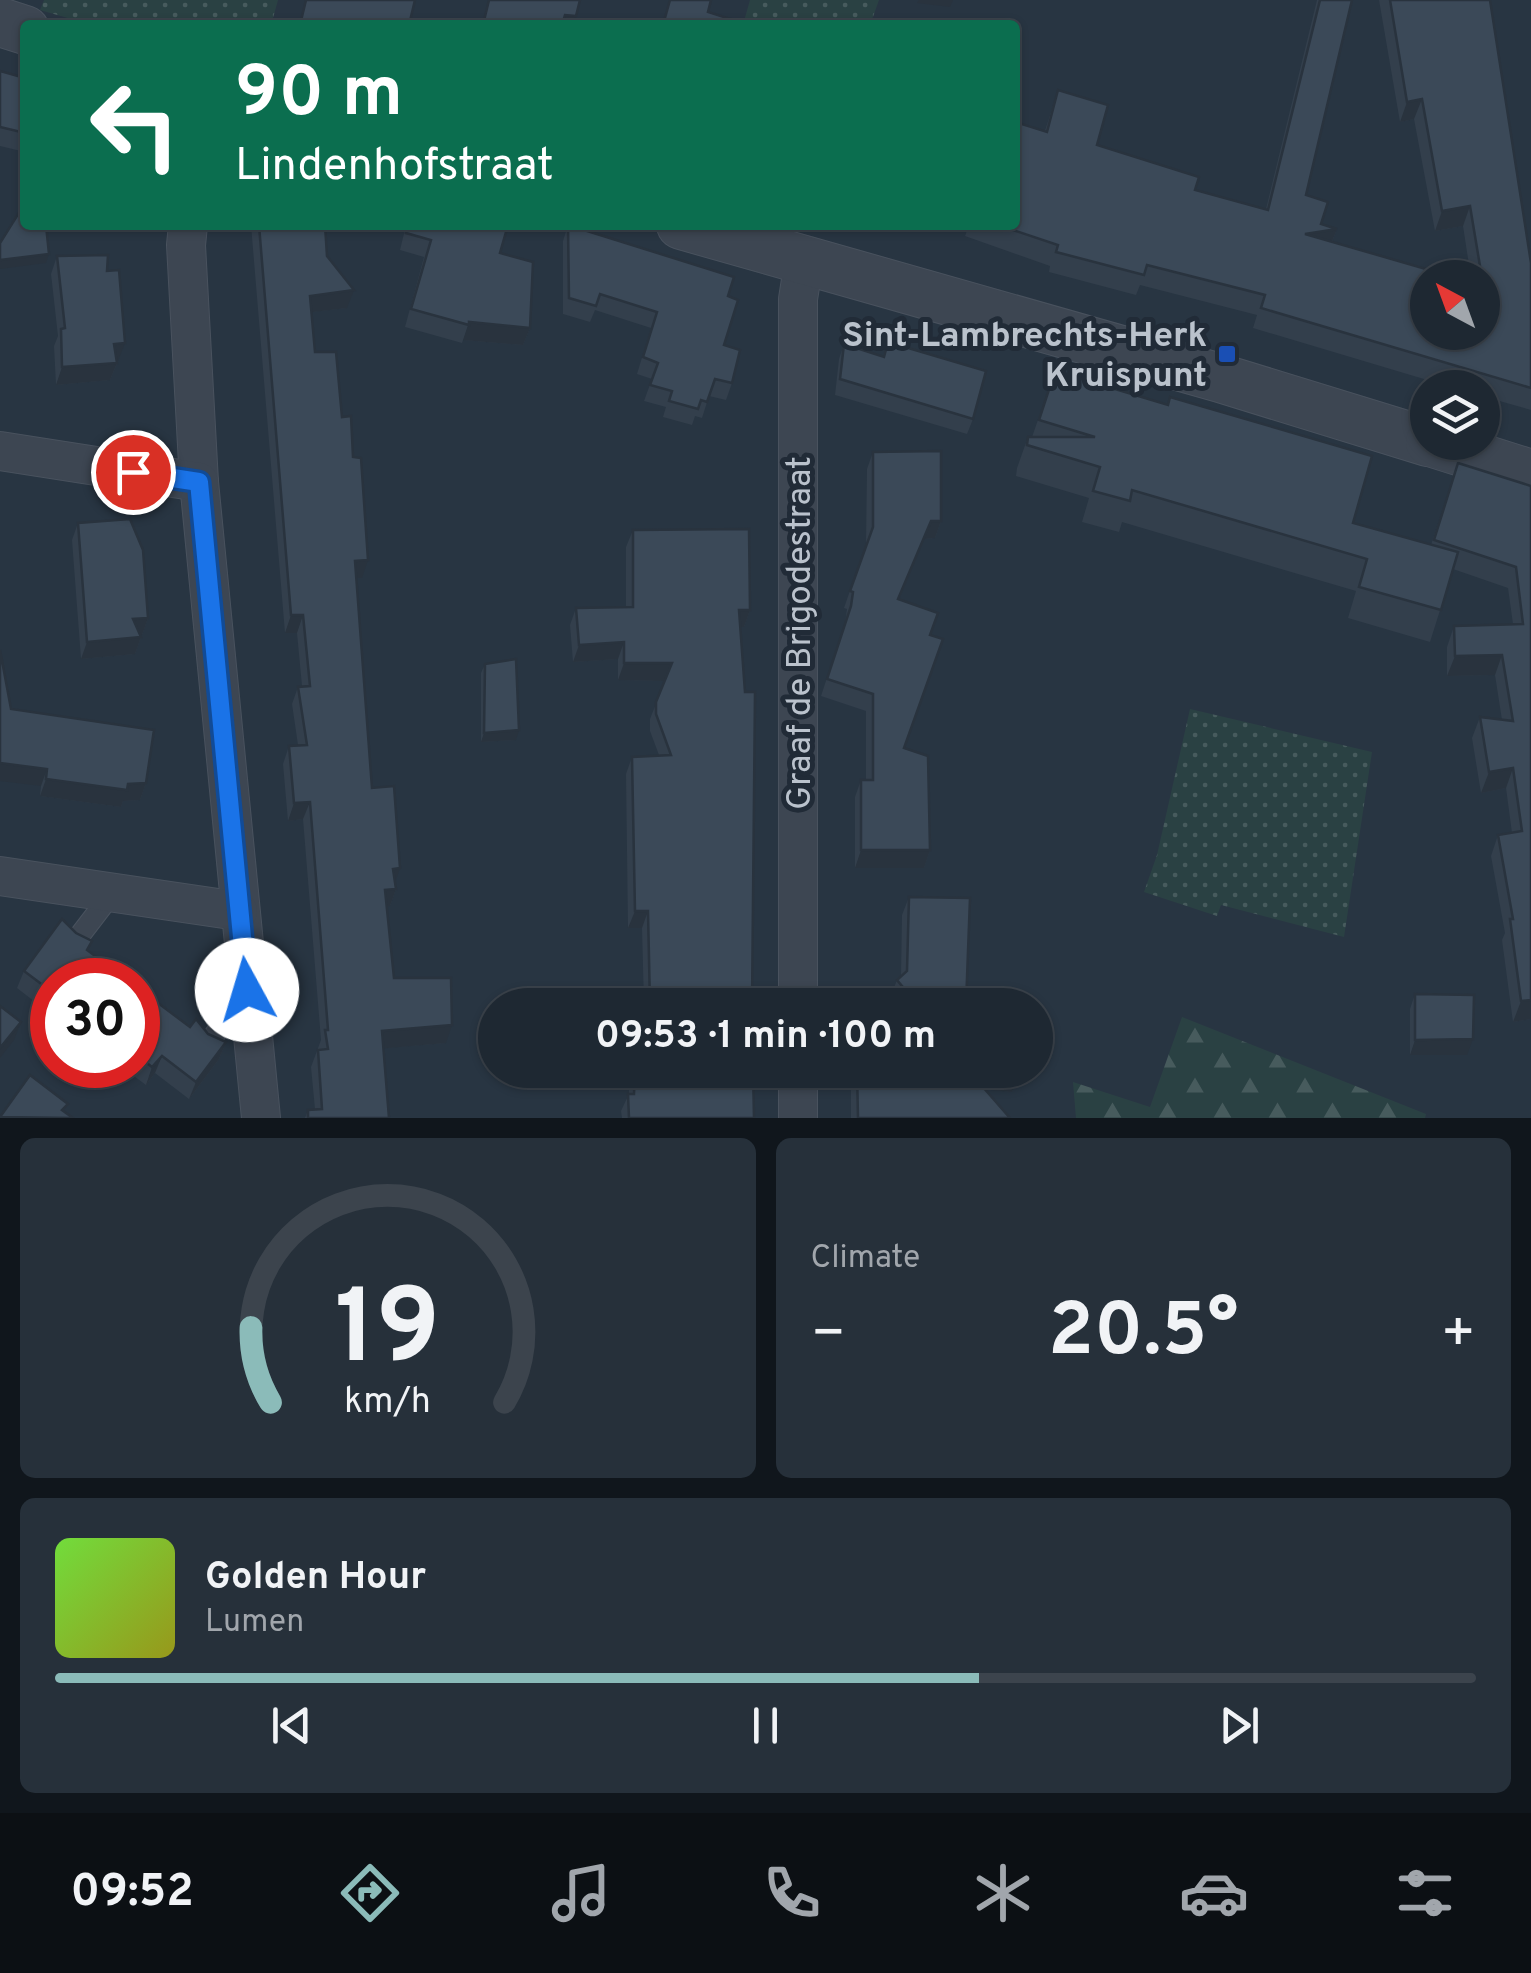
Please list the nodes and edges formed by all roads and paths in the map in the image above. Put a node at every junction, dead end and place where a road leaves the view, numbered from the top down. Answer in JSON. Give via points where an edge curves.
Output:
{"nodes":[{"id":1,"x":188,"y":230,"type":"edge"},
{"id":2,"x":698,"y":230,"type":"edge"},
{"id":3,"x":804,"y":261,"type":"junction"},
{"id":4,"x":1410,"y":436,"type":"edge"},
{"id":5,"x":0,"y":451,"type":"edge"},
{"id":6,"x":1486,"y":460,"type":"edge"},
{"id":7,"x":1531,"y":474,"type":"edge"},
{"id":8,"x":199,"y":482,"type":"junction"},
{"id":9,"x":0,"y":876,"type":"edge"},
{"id":10,"x":113,"y":892,"type":"junction"},
{"id":11,"x":238,"y":910,"type":"junction"},
{"id":12,"x":76,"y":940,"type":"edge"},
{"id":13,"x":798,"y":988,"type":"edge"},
{"id":14,"x":247,"y":990,"type":"junction"},
{"id":15,"x":210,"y":1041,"type":"edge"},
{"id":16,"x":798,"y":1088,"type":"edge"},
{"id":17,"x":260,"y":1118,"type":"edge"},
{"id":18,"x":798,"y":1118,"type":"edge"}],
"edges":[{"from":1,"to":8,"type":"street"},
{"from":2,"to":3,"type":"street"},
{"from":3,"to":4,"type":"street"},
{"from":3,"to":13,"type":"street","name":"Graaf de Brigodestraat","via":[[798,299]]},
{"from":5,"to":8,"type":"street"},
{"from":6,"to":7,"type":"street"},
{"from":8,"to":11,"type":"street"},
{"from":9,"to":10,"type":"street"},
{"from":10,"to":11,"type":"street"},
{"from":10,"to":12,"type":"lane"},
{"from":11,"to":14,"type":"street"},
{"from":14,"to":15,"type":"lane"},
{"from":14,"to":17,"type":"street"},
{"from":16,"to":18,"type":"street"}]}
